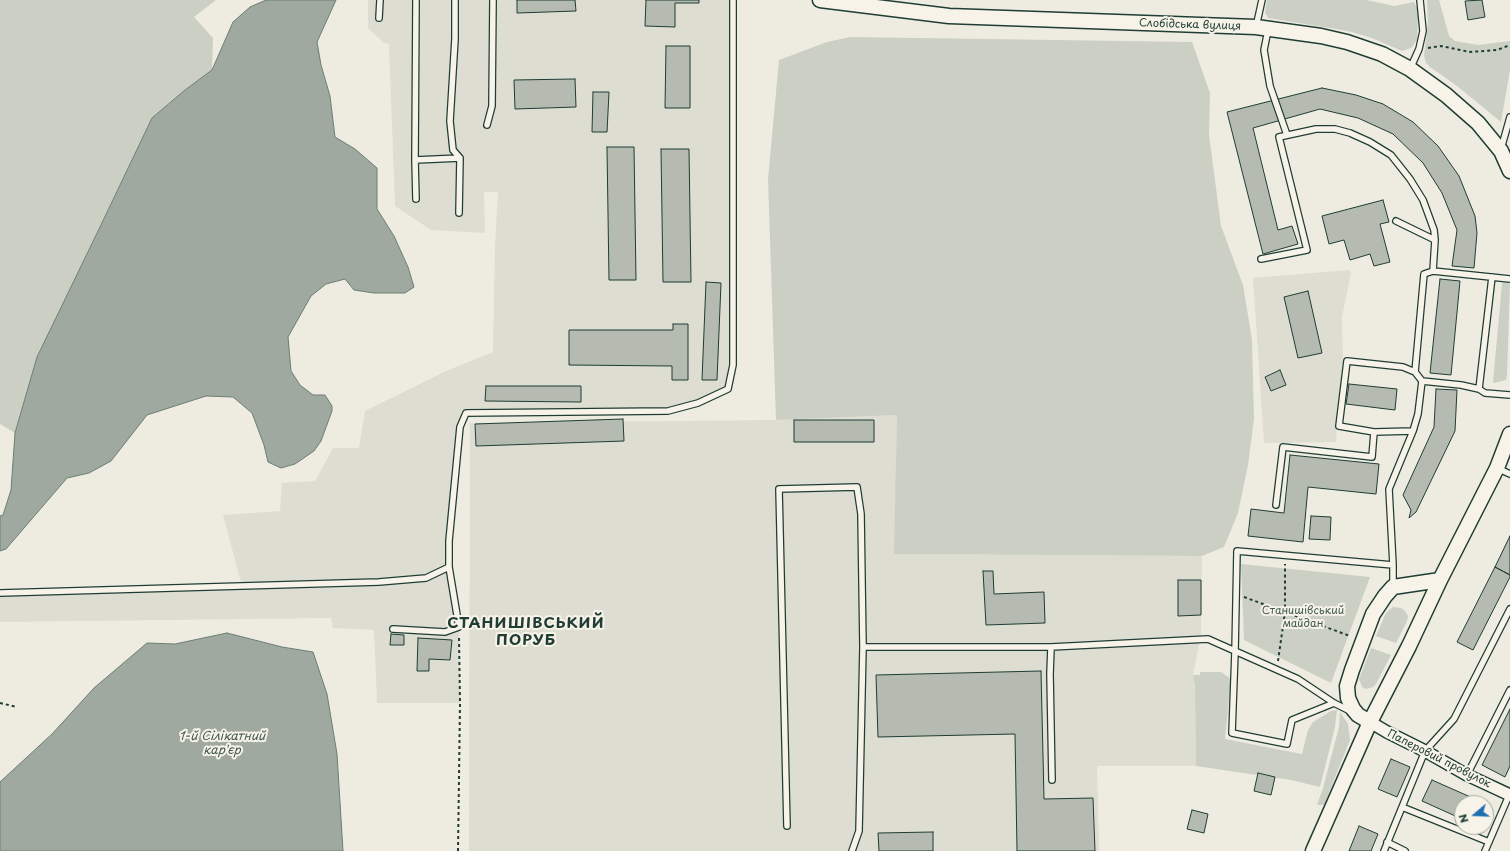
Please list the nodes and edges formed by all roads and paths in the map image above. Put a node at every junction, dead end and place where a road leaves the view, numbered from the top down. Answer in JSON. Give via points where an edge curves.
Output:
{"nodes":[{"id":1,"x":380,"y":0,"type":"edge"},
{"id":2,"x":416,"y":0,"type":"edge"},
{"id":3,"x":455,"y":0,"type":"edge"},
{"id":4,"x":493,"y":0,"type":"edge"},
{"id":5,"x":733,"y":0,"type":"edge"},
{"id":6,"x":820,"y":0,"type":"edge"},
{"id":7,"x":1262,"y":0,"type":"edge"},
{"id":8,"x":1420,"y":0,"type":"edge"},
{"id":9,"x":379,"y":18,"type":"dead end"},
{"id":10,"x":1262,"y":28,"type":"junction"},
{"id":11,"x":1510,"y":44,"type":"edge"},
{"id":12,"x":1419,"y":49,"type":"junction"},
{"id":13,"x":1410,"y":69,"type":"junction"},
{"id":14,"x":1510,"y":117,"type":"edge"},
{"id":15,"x":487,"y":125,"type":"dead end"},
{"id":16,"x":1287,"y":136,"type":"junction"},
{"id":17,"x":1500,"y":151,"type":"junction"},
{"id":18,"x":460,"y":158,"type":"junction"},
{"id":19,"x":416,"y":160,"type":"junction"},
{"id":20,"x":1510,"y":171,"type":"edge"},
{"id":21,"x":416,"y":199,"type":"dead end"},
{"id":22,"x":458,"y":213,"type":"dead end"},
{"id":23,"x":1396,"y":221,"type":"dead end"},
{"id":24,"x":1435,"y":240,"type":"junction"},
{"id":25,"x":1261,"y":259,"type":"dead end"},
{"id":26,"x":1433,"y":271,"type":"junction"},
{"id":27,"x":1492,"y":277,"type":"junction"},
{"id":28,"x":1510,"y":279,"type":"edge"},
{"id":29,"x":1415,"y":372,"type":"junction"},
{"id":30,"x":1422,"y":381,"type":"junction"},
{"id":31,"x":1479,"y":389,"type":"junction"},
{"id":32,"x":1510,"y":395,"type":"edge"},
{"id":33,"x":1413,"y":431,"type":"junction"},
{"id":34,"x":1374,"y":432,"type":"junction"},
{"id":35,"x":1510,"y":434,"type":"edge"},
{"id":36,"x":1497,"y":468,"type":"junction"},
{"id":37,"x":1510,"y":474,"type":"edge"},
{"id":38,"x":1276,"y":505,"type":"dead end"},
{"id":39,"x":1286,"y":555,"type":"junction"},
{"id":40,"x":1393,"y":565,"type":"junction"},
{"id":41,"x":449,"y":567,"type":"junction"},
{"id":42,"x":1440,"y":580,"type":"junction"},
{"id":43,"x":1393,"y":587,"type":"junction"},
{"id":44,"x":0,"y":593,"type":"edge"},
{"id":45,"x":1236,"y":594,"type":"junction"},
{"id":46,"x":1510,"y":609,"type":"edge"},
{"id":47,"x":1285,"y":612,"type":"junction"},
{"id":48,"x":458,"y":627,"type":"junction"},
{"id":49,"x":392,"y":629,"type":"dead end"},
{"id":50,"x":1363,"y":641,"type":"junction"},
{"id":51,"x":863,"y":647,"type":"junction"},
{"id":52,"x":1051,"y":647,"type":"junction"},
{"id":53,"x":1235,"y":652,"type":"junction"},
{"id":54,"x":1277,"y":670,"type":"junction"},
{"id":55,"x":1510,"y":690,"type":"edge"},
{"id":56,"x":0,"y":703,"type":"edge"},
{"id":57,"x":1334,"y":703,"type":"junction"},
{"id":58,"x":17,"y":707,"type":"dead end"},
{"id":59,"x":1364,"y":718,"type":"junction"},
{"id":60,"x":1425,"y":751,"type":"junction"},
{"id":61,"x":1467,"y":775,"type":"junction"},
{"id":62,"x":1052,"y":780,"type":"dead end"},
{"id":63,"x":1510,"y":794,"type":"edge"},
{"id":64,"x":1402,"y":807,"type":"junction"},
{"id":65,"x":787,"y":826,"type":"dead end"},
{"id":66,"x":1388,"y":842,"type":"junction"},
{"id":67,"x":1489,"y":842,"type":"junction"},
{"id":68,"x":458,"y":851,"type":"edge"},
{"id":69,"x":852,"y":851,"type":"edge"},
{"id":70,"x":1313,"y":851,"type":"edge"},
{"id":71,"x":1384,"y":851,"type":"edge"},
{"id":72,"x":1405,"y":851,"type":"edge"},
{"id":73,"x":1485,"y":851,"type":"edge"}],
"edges":[{"from":1,"to":9,"type":"lane"},
{"from":2,"to":19,"type":"lane"},
{"from":3,"to":18,"type":"lane","via":[[450,121],[453,150]]},
{"from":4,"to":15,"type":"lane","via":[[492,106]]},
{"from":5,"to":41,"type":"lane","via":[[733,365],[728,390],[698,403],[668,411],[466,413],[460,427],[449,541]]},
{"from":6,"to":10,"type":"street","name":"Слобідська вулиця","via":[[949,16]]},
{"from":7,"to":10,"type":"lane"},
{"from":8,"to":12,"type":"lane","via":[[1423,31]]},
{"from":10,"to":13,"type":"street","name":"Слобідська вулиця","via":[[1347,42],[1382,54]]},
{"from":10,"to":16,"type":"lane","via":[[1270,86]]},
{"from":11,"to":12,"type":"path","via":[[1497,50],[1470,52],[1441,46]]},
{"from":12,"to":13,"type":"lane"},
{"from":13,"to":17,"type":"street","name":"Слобідська вулиця","via":[[1446,95],[1478,123]]},
{"from":14,"to":17,"type":"lane"},
{"from":16,"to":24,"type":"lane","via":[[1316,129],[1335,129],[1370,142],[1390,155],[1423,200],[1432,220]]},
{"from":16,"to":25,"type":"lane","via":[[1279,137],[1306,250]]},
{"from":17,"to":20,"type":"street","name":"Слобідська вулиця"},
{"from":18,"to":19,"type":"lane"},
{"from":18,"to":22,"type":"lane"},
{"from":19,"to":21,"type":"lane"},
{"from":23,"to":24,"type":"lane"},
{"from":24,"to":26,"type":"lane"},
{"from":26,"to":27,"type":"lane"},
{"from":26,"to":29,"type":"lane","via":[[1424,274]]},
{"from":27,"to":28,"type":"lane"},
{"from":27,"to":31,"type":"lane"},
{"from":29,"to":30,"type":"lane"},
{"from":29,"to":34,"type":"lane","via":[[1403,367],[1347,361],[1339,426]]},
{"from":30,"to":31,"type":"lane"},
{"from":30,"to":33,"type":"lane"},
{"from":31,"to":32,"type":"lane"},
{"from":33,"to":34,"type":"lane"},
{"from":33,"to":40,"type":"lane","via":[[1389,489]]},
{"from":34,"to":38,"type":"lane","via":[[1372,457],[1283,447]]},
{"from":35,"to":36,"type":"street"},
{"from":36,"to":37,"type":"lane"},
{"from":36,"to":42,"type":"street"},
{"from":39,"to":40,"type":"lane"},
{"from":39,"to":45,"type":"lane","via":[[1237,550]]},
{"from":39,"to":47,"type":"path"},
{"from":40,"to":43,"type":"lane"},
{"from":41,"to":44,"type":"lane","via":[[426,578],[379,582]]},
{"from":41,"to":48,"type":"lane"},
{"from":42,"to":43,"type":"street"},
{"from":42,"to":59,"type":"street","via":[[1409,646]]},
{"from":43,"to":50,"type":"street","via":[[1373,614]]},
{"from":45,"to":47,"type":"path"},
{"from":45,"to":53,"type":"lane"},
{"from":46,"to":60,"type":"lane","via":[[1454,719]]},
{"from":47,"to":50,"type":"path"},
{"from":47,"to":54,"type":"path"},
{"from":48,"to":49,"type":"lane","via":[[445,632]]},
{"from":48,"to":68,"type":"path"},
{"from":50,"to":59,"type":"street","via":[[1347,686],[1348,698],[1353,709]]},
{"from":51,"to":52,"type":"lane"},
{"from":51,"to":65,"type":"lane","via":[[861,514],[857,487],[779,489]]},
{"from":51,"to":69,"type":"lane","via":[[859,831]]},
{"from":52,"to":53,"type":"lane","via":[[1208,639]]},
{"from":52,"to":62,"type":"lane"},
{"from":53,"to":54,"type":"lane"},
{"from":53,"to":57,"type":"lane","via":[[1232,733],[1288,744],[1292,720]]},
{"from":54,"to":57,"type":"lane","via":[[1298,679]]},
{"from":55,"to":61,"type":"lane"},
{"from":56,"to":58,"type":"path"},
{"from":57,"to":59,"type":"lane"},
{"from":59,"to":60,"type":"street","name":"Паперовий провулок"},
{"from":59,"to":70,"type":"street","via":[[1332,810]]},
{"from":60,"to":61,"type":"street","name":"Паперовий провулок"},
{"from":60,"to":64,"type":"lane"},
{"from":61,"to":63,"type":"street","name":"Паперовий провулок"},
{"from":63,"to":67,"type":"lane"},
{"from":64,"to":66,"type":"lane"},
{"from":64,"to":67,"type":"lane"},
{"from":66,"to":71,"type":"lane"},
{"from":66,"to":72,"type":"lane"},
{"from":67,"to":73,"type":"lane"}]}
